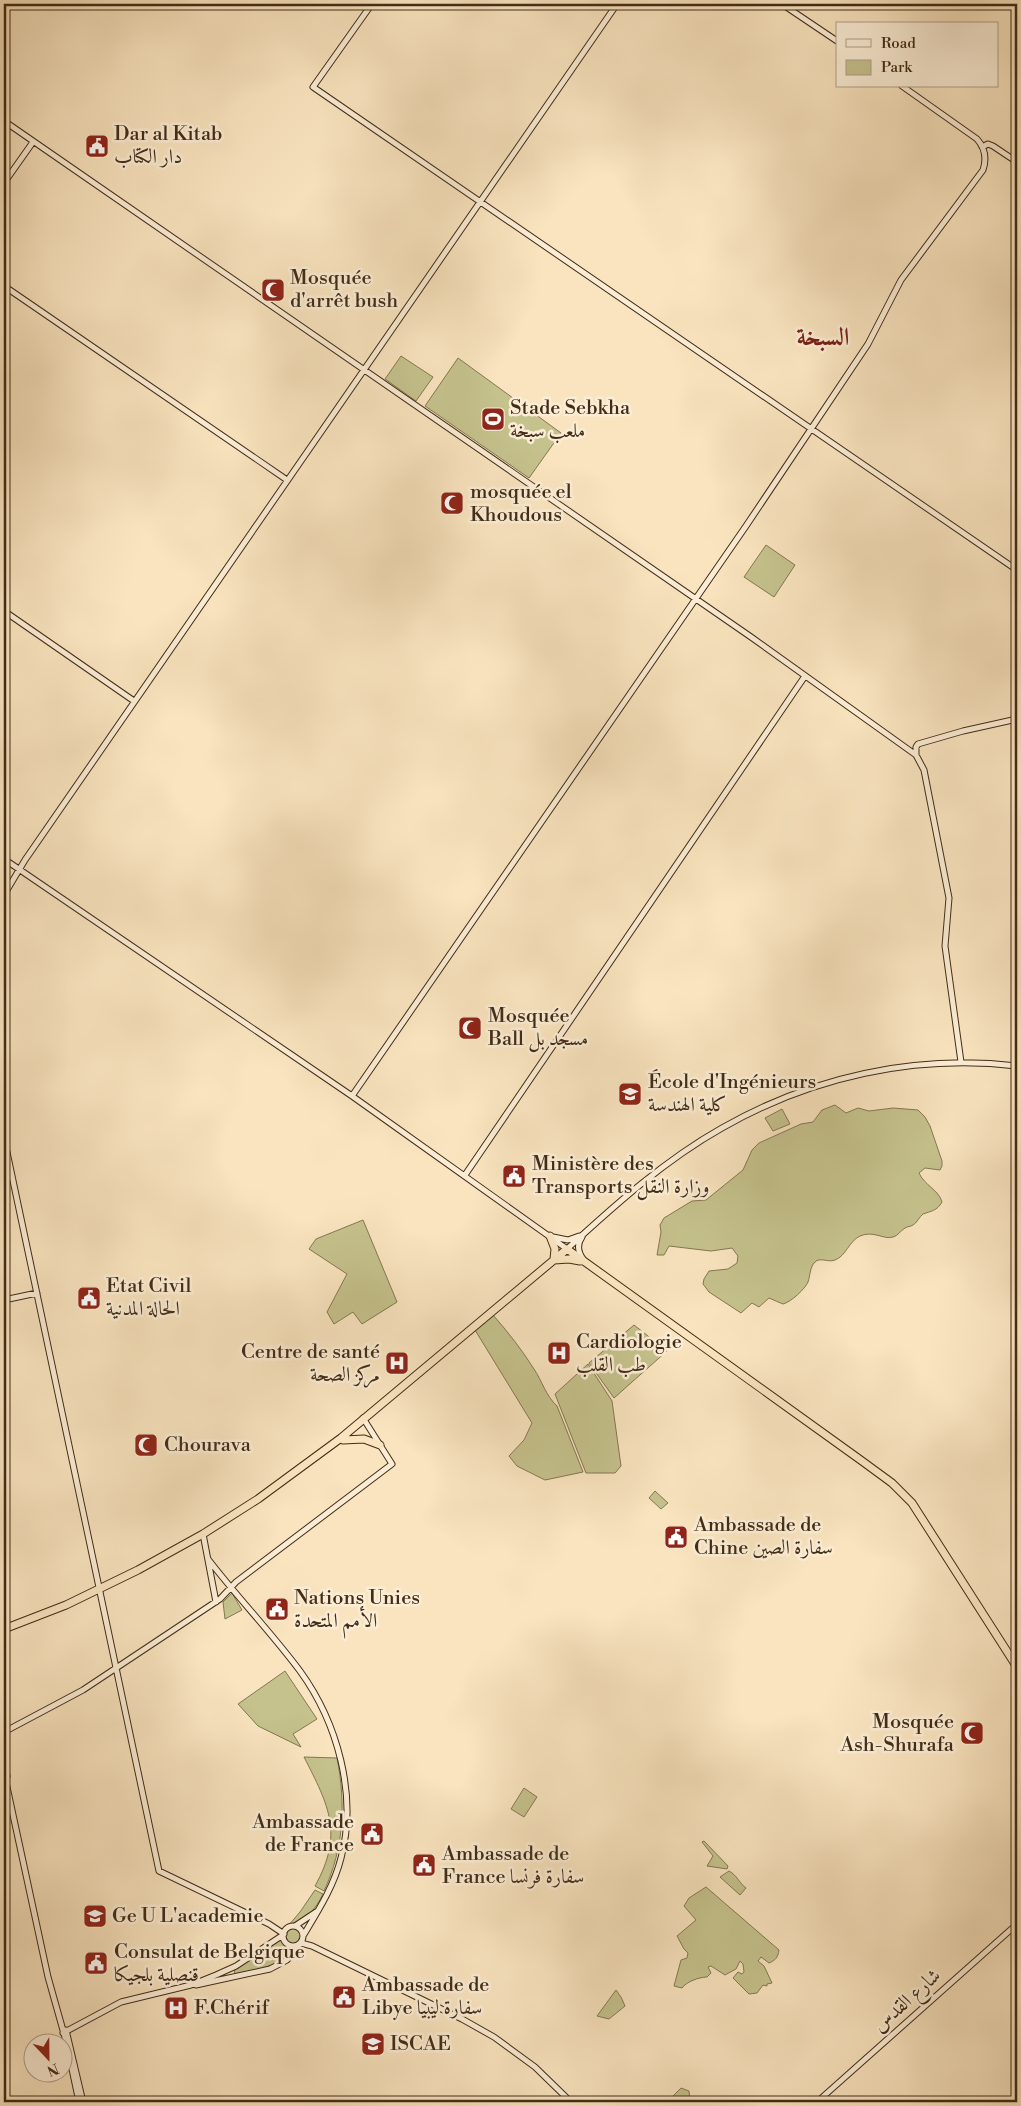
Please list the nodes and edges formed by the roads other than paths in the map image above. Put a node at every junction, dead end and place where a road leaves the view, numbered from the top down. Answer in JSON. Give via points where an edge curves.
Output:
{"nodes":[{"id":1,"x":362,"y":4,"type":"edge"},
{"id":2,"x":617,"y":4,"type":"edge"},
{"id":3,"x":782,"y":4,"type":"edge"},
{"id":4,"x":836,"y":40,"type":"edge"},
{"id":5,"x":905,"y":88,"type":"edge"},
{"id":6,"x":4,"y":121,"type":"edge"},
{"id":7,"x":33,"y":142,"type":"junction"},
{"id":8,"x":982,"y":147,"type":"junction"},
{"id":9,"x":1017,"y":162,"type":"edge"},
{"id":10,"x":4,"y":183,"type":"edge"},
{"id":11,"x":479,"y":202,"type":"junction"},
{"id":12,"x":4,"y":286,"type":"edge"},
{"id":13,"x":363,"y":370,"type":"junction"},
{"id":14,"x":811,"y":429,"type":"junction"},
{"id":15,"x":287,"y":480,"type":"junction"},
{"id":16,"x":1017,"y":570,"type":"edge"},
{"id":17,"x":694,"y":599,"type":"junction"},
{"id":18,"x":4,"y":611,"type":"edge"},
{"id":19,"x":805,"y":676,"type":"junction"},
{"id":20,"x":134,"y":701,"type":"junction"},
{"id":21,"x":1017,"y":719,"type":"edge"},
{"id":22,"x":918,"y":744,"type":"junction"},
{"id":23,"x":907,"y":747,"type":"junction"},
{"id":24,"x":916,"y":755,"type":"junction"},
{"id":25,"x":4,"y":858,"type":"edge"},
{"id":26,"x":19,"y":869,"type":"junction"},
{"id":27,"x":4,"y":895,"type":"edge"},
{"id":28,"x":961,"y":1062,"type":"junction"},
{"id":29,"x":1017,"y":1066,"type":"edge"},
{"id":30,"x":352,"y":1096,"type":"junction"},
{"id":31,"x":4,"y":1138,"type":"edge"},
{"id":32,"x":465,"y":1175,"type":"junction"},
{"id":33,"x":588,"y":1230,"type":"junction"},
{"id":34,"x":550,"y":1236,"type":"junction"},
{"id":35,"x":567,"y":1249,"type":"junction"},
{"id":36,"x":554,"y":1260,"type":"junction"},
{"id":37,"x":586,"y":1263,"type":"junction"},
{"id":38,"x":37,"y":1293,"type":"junction"},
{"id":39,"x":4,"y":1300,"type":"edge"},
{"id":40,"x":364,"y":1419,"type":"junction"},
{"id":41,"x":342,"y":1439,"type":"junction"},
{"id":42,"x":380,"y":1445,"type":"junction"},
{"id":43,"x":203,"y":1536,"type":"junction"},
{"id":44,"x":208,"y":1559,"type":"junction"},
{"id":45,"x":231,"y":1588,"type":"junction"},
{"id":46,"x":99,"y":1591,"type":"junction"},
{"id":47,"x":216,"y":1602,"type":"junction"},
{"id":48,"x":4,"y":1631,"type":"edge"},
{"id":49,"x":1017,"y":1667,"type":"edge"},
{"id":50,"x":116,"y":1669,"type":"junction"},
{"id":51,"x":4,"y":1732,"type":"edge"},
{"id":52,"x":4,"y":1759,"type":"edge"},
{"id":53,"x":4,"y":1773,"type":"edge"},
{"id":54,"x":33,"y":1902,"type":"junction"},
{"id":55,"x":318,"y":1910,"type":"junction"},
{"id":56,"x":1017,"y":1924,"type":"edge"},
{"id":57,"x":295,"y":1926,"type":"junction"},
{"id":58,"x":284,"y":1933,"type":"junction"},
{"id":59,"x":302,"y":1940,"type":"junction"},
{"id":60,"x":191,"y":1985,"type":"junction"},
{"id":61,"x":65,"y":2032,"type":"junction"},
{"id":62,"x":79,"y":2102,"type":"edge"},
{"id":63,"x":83,"y":2102,"type":"edge"},
{"id":64,"x":570,"y":2102,"type":"edge"},
{"id":65,"x":817,"y":2102,"type":"edge"}],
"edges":[{"from":1,"to":11,"type":"street","via":[[369,8],[313,87]]},
{"from":2,"to":11,"type":"street"},
{"from":3,"to":4,"type":"street"},
{"from":5,"to":8,"type":"street","via":[[977,139]]},
{"from":6,"to":7,"type":"street"},
{"from":7,"to":10,"type":"street"},
{"from":7,"to":13,"type":"street"},
{"from":8,"to":9,"type":"street","via":[[993,146]]},
{"from":8,"to":14,"type":"street","via":[[986,160],[980,176],[901,280],[868,344]]},
{"from":11,"to":13,"type":"street"},
{"from":11,"to":14,"type":"street"},
{"from":12,"to":15,"type":"street"},
{"from":13,"to":15,"type":"street"},
{"from":13,"to":17,"type":"street"},
{"from":14,"to":16,"type":"street"},
{"from":14,"to":17,"type":"street"},
{"from":15,"to":20,"type":"street"},
{"from":17,"to":19,"type":"street"},
{"from":17,"to":30,"type":"street"},
{"from":18,"to":20,"type":"street"},
{"from":19,"to":23,"type":"street"},
{"from":19,"to":32,"type":"street"},
{"from":20,"to":26,"type":"street"},
{"from":21,"to":22,"type":"street","via":[[963,730]]},
{"from":22,"to":23,"type":"street"},
{"from":22,"to":24,"type":"street"},
{"from":23,"to":24,"type":"street"},
{"from":24,"to":28,"type":"street","via":[[924,770],[948,891],[946,955]]},
{"from":25,"to":26,"type":"street"},
{"from":26,"to":27,"type":"street"},
{"from":26,"to":30,"type":"street"},
{"from":28,"to":29,"type":"street"},
{"from":28,"to":33,"type":"street","via":[[866,1072],[769,1104],[682,1153]]},
{"from":30,"to":32,"type":"street"},
{"from":31,"to":38,"type":"street"},
{"from":32,"to":34,"type":"street"},
{"from":33,"to":34,"type":"street","via":[[571,1240]]},
{"from":33,"to":35,"type":"street"},
{"from":33,"to":37,"type":"street","via":[[579,1246]]},
{"from":34,"to":35,"type":"street"},
{"from":34,"to":36,"type":"highway","via":[[555,1250]]},
{"from":35,"to":36,"type":"highway"},
{"from":35,"to":37,"type":"highway"},
{"from":36,"to":37,"type":"highway"},
{"from":36,"to":40,"type":"highway"},
{"from":37,"to":49,"type":"highway","via":[[862,1461],[912,1502]]},
{"from":38,"to":39,"type":"street"},
{"from":38,"to":46,"type":"street"},
{"from":40,"to":41,"type":"highway"},
{"from":40,"to":42,"type":"street"},
{"from":41,"to":42,"type":"highway","via":[[364,1439]]},
{"from":41,"to":43,"type":"highway"},
{"from":42,"to":45,"type":"street","via":[[392,1464]]},
{"from":43,"to":44,"type":"street"},
{"from":43,"to":46,"type":"highway","via":[[151,1567]]},
{"from":44,"to":45,"type":"street"},
{"from":44,"to":47,"type":"street"},
{"from":45,"to":47,"type":"street"},
{"from":45,"to":55,"type":"street","via":[[300,1671],[323,1712],[340,1759],[346,1804],[345,1839],[332,1884]]},
{"from":46,"to":48,"type":"highway"},
{"from":46,"to":50,"type":"street"},
{"from":47,"to":50,"type":"street"},
{"from":50,"to":51,"type":"street"},
{"from":50,"to":58,"type":"street","via":[[159,1871]]},
{"from":52,"to":54,"type":"street"},
{"from":53,"to":54,"type":"street"},
{"from":54,"to":61,"type":"street","via":[[48,1977]]},
{"from":55,"to":57,"type":"street"},
{"from":55,"to":59,"type":"street"},
{"from":56,"to":65,"type":"street","name":"شارع القدس"},
{"from":57,"to":58,"type":"street"},
{"from":57,"to":59,"type":"street","via":[[302,1930]]},
{"from":58,"to":59,"type":"street","via":[[284,1941],[289,1945],[294,1946]]},
{"from":58,"to":60,"type":"street","via":[[236,1966]]},
{"from":59,"to":60,"type":"street","via":[[286,1960],[270,1969]]},
{"from":59,"to":64,"type":"street","via":[[462,2018],[494,2037],[535,2067]]},
{"from":60,"to":61,"type":"street","via":[[121,2002]]},
{"from":61,"to":62,"type":"street"},
{"from":61,"to":63,"type":"street"}]}
